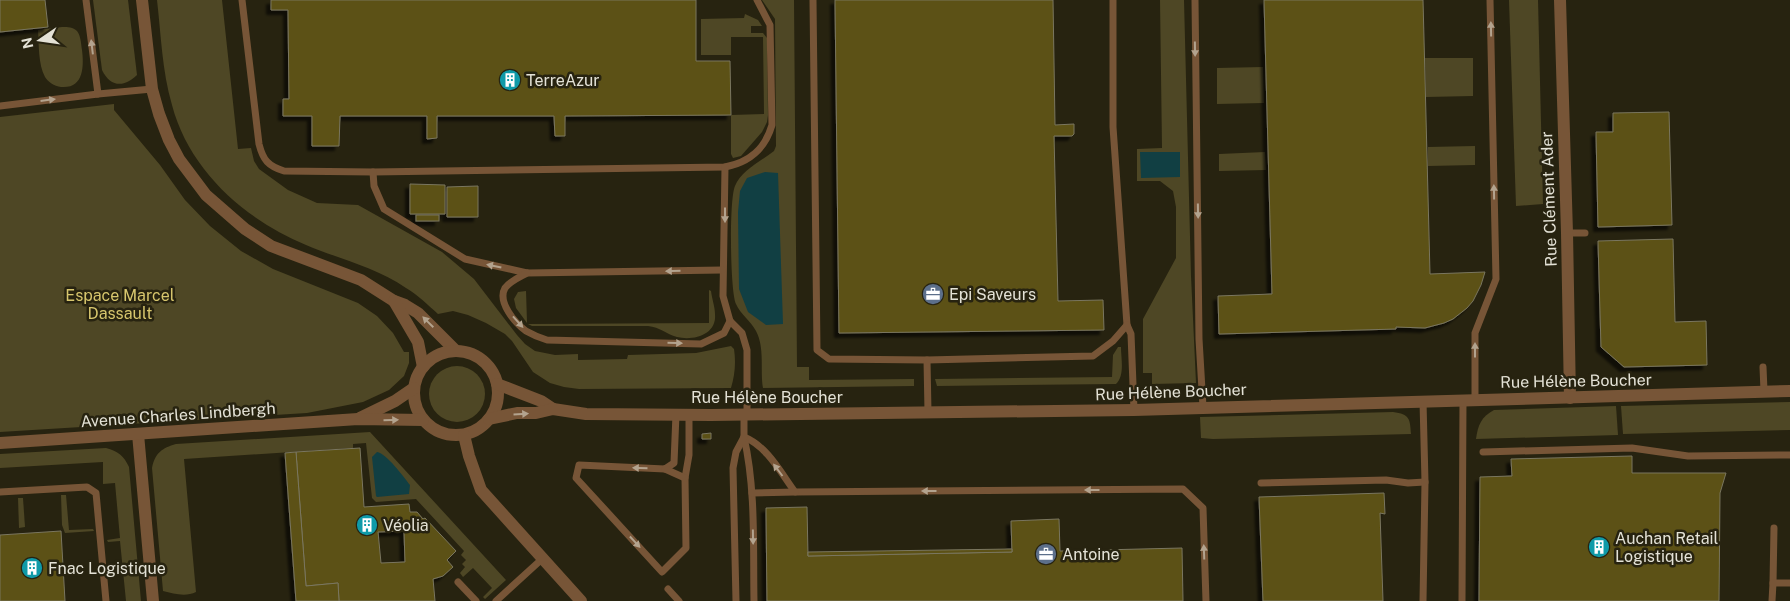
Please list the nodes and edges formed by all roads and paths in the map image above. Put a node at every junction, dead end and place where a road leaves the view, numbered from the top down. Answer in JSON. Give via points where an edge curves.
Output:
{"nodes":[{"id":1,"x":86,"y":0,"type":"edge"},
{"id":2,"x":142,"y":0,"type":"edge"},
{"id":3,"x":242,"y":0,"type":"edge"},
{"id":4,"x":757,"y":0,"type":"edge"},
{"id":5,"x":813,"y":0,"type":"edge"},
{"id":6,"x":1113,"y":0,"type":"edge"},
{"id":7,"x":1195,"y":0,"type":"edge"},
{"id":8,"x":1490,"y":0,"type":"edge"},
{"id":9,"x":1560,"y":0,"type":"edge"},
{"id":10,"x":152,"y":89,"type":"junction"},
{"id":11,"x":98,"y":94,"type":"junction"},
{"id":12,"x":0,"y":106,"type":"edge"},
{"id":13,"x":725,"y":167,"type":"junction"},
{"id":14,"x":373,"y":172,"type":"junction"},
{"id":15,"x":1567,"y":233,"type":"junction"},
{"id":16,"x":1585,"y":233,"type":"dead end"},
{"id":17,"x":722,"y":270,"type":"junction"},
{"id":18,"x":527,"y":272,"type":"junction"},
{"id":19,"x":394,"y":301,"type":"junction"},
{"id":20,"x":730,"y":321,"type":"junction"},
{"id":21,"x":1127,"y":325,"type":"junction"},
{"id":22,"x":456,"y":351,"type":"junction"},
{"id":23,"x":928,"y":360,"type":"junction"},
{"id":24,"x":423,"y":366,"type":"junction"},
{"id":25,"x":1763,"y":367,"type":"dead end"},
{"id":26,"x":497,"y":384,"type":"junction"},
{"id":27,"x":414,"y":388,"type":"junction"},
{"id":28,"x":1764,"y":391,"type":"junction"},
{"id":29,"x":1790,"y":391,"type":"edge"},
{"id":30,"x":1570,"y":398,"type":"junction"},
{"id":31,"x":1469,"y":399,"type":"junction"},
{"id":32,"x":1424,"y":401,"type":"junction"},
{"id":33,"x":1202,"y":407,"type":"junction"},
{"id":34,"x":553,"y":410,"type":"junction"},
{"id":35,"x":1134,"y":410,"type":"junction"},
{"id":36,"x":928,"y":412,"type":"junction"},
{"id":37,"x":682,"y":414,"type":"junction"},
{"id":38,"x":745,"y":414,"type":"junction"},
{"id":39,"x":358,"y":419,"type":"junction"},
{"id":40,"x":423,"y":420,"type":"junction"},
{"id":41,"x":489,"y":420,"type":"junction"},
{"id":42,"x":138,"y":434,"type":"junction"},
{"id":43,"x":464,"y":435,"type":"junction"},
{"id":44,"x":744,"y":436,"type":"junction"},
{"id":45,"x":0,"y":443,"type":"edge"},
{"id":46,"x":1483,"y":452,"type":"dead end"},
{"id":47,"x":1790,"y":455,"type":"edge"},
{"id":48,"x":665,"y":469,"type":"junction"},
{"id":49,"x":685,"y":478,"type":"junction"},
{"id":50,"x":1425,"y":482,"type":"junction"},
{"id":51,"x":1261,"y":483,"type":"dead end"},
{"id":52,"x":0,"y":492,"type":"edge"},
{"id":53,"x":795,"y":492,"type":"junction"},
{"id":54,"x":752,"y":493,"type":"junction"},
{"id":55,"x":1774,"y":528,"type":"dead end"},
{"id":56,"x":542,"y":559,"type":"junction"},
{"id":57,"x":458,"y":582,"type":"dead end"},
{"id":58,"x":1773,"y":583,"type":"junction"},
{"id":59,"x":1790,"y":583,"type":"edge"},
{"id":60,"x":668,"y":589,"type":"dead end"},
{"id":61,"x":106,"y":601,"type":"edge"},
{"id":62,"x":153,"y":601,"type":"edge"},
{"id":63,"x":476,"y":601,"type":"edge"},
{"id":64,"x":496,"y":601,"type":"edge"},
{"id":65,"x":581,"y":601,"type":"edge"},
{"id":66,"x":679,"y":601,"type":"edge"},
{"id":67,"x":736,"y":601,"type":"edge"},
{"id":68,"x":754,"y":601,"type":"edge"},
{"id":69,"x":1206,"y":601,"type":"edge"},
{"id":70,"x":1422,"y":601,"type":"edge"},
{"id":71,"x":1462,"y":601,"type":"edge"},
{"id":72,"x":1772,"y":601,"type":"edge"}],
"edges":[{"from":11,"to":1,"type":"lane","one_way":true},
{"from":2,"to":10,"type":"street"},
{"from":3,"to":14,"type":"lane","via":[[262,154],[272,167],[284,171]]},
{"from":4,"to":13,"type":"lane","via":[[770,25],[772,125],[768,138],[752,157]]},
{"from":5,"to":23,"type":"lane","via":[[817,350],[829,359]]},
{"from":6,"to":21,"type":"lane","via":[[1113,127]]},
{"from":7,"to":33,"type":"lane","one_way":true},
{"from":31,"to":8,"type":"lane","one_way":true,"via":[[1475,333],[1496,279]]},
{"from":9,"to":15,"type":"street","name":"Rue Clément Ader"},
{"from":10,"to":11,"type":"lane"},
{"from":10,"to":19,"type":"street","via":[[162,122],[179,159],[206,195],[222,210],[271,246],[362,280]]},
{"from":12,"to":11,"type":"lane","one_way":true},
{"from":13,"to":14,"type":"lane"},
{"from":13,"to":17,"type":"lane","one_way":true},
{"from":18,"to":14,"type":"lane","one_way":true,"via":[[465,259],[384,209],[374,186]]},
{"from":15,"to":16,"type":"lane"},
{"from":15,"to":30,"type":"street","name":"Rue Clément Ader"},
{"from":17,"to":18,"type":"lane","one_way":true},
{"from":17,"to":20,"type":"lane","via":[[723,296]]},
{"from":18,"to":20,"type":"lane","one_way":true,"via":[[506,287],[504,303],[525,330],[547,340],[700,344],[724,333]]},
{"from":22,"to":19,"type":"street","one_way":true,"via":[[418,313]]},
{"from":19,"to":24,"type":"street","via":[[418,342]]},
{"from":20,"to":38,"type":"lane","via":[[742,333],[747,350]]},
{"from":21,"to":23,"type":"lane","via":[[1113,342],[1093,356]]},
{"from":21,"to":35,"type":"lane","via":[[1131,334]]},
{"from":22,"to":24,"type":"street","via":[[435,356]]},
{"from":22,"to":26,"type":"street","via":[[466,352],[485,362]]},
{"from":23,"to":36,"type":"lane"},
{"from":24,"to":27,"type":"street"},
{"from":25,"to":28,"type":"lane"},
{"from":26,"to":34,"type":"street","name":"Rue Hélène Boucher","via":[[541,401]]},
{"from":26,"to":41,"type":"street","via":[[497,402]]},
{"from":27,"to":39,"type":"street","name":"Avenue Charles Lindbergh"},
{"from":27,"to":40,"type":"street","via":[[416,407]]},
{"from":28,"to":29,"type":"street","name":"Rue Hélène Boucher"},
{"from":28,"to":30,"type":"street","name":"Rue Hélène Boucher"},
{"from":30,"to":31,"type":"street","name":"Rue Hélène Boucher"},
{"from":31,"to":32,"type":"street","name":"Rue Hélène Boucher"},
{"from":31,"to":71,"type":"lane"},
{"from":32,"to":33,"type":"street","name":"Rue Hélène Boucher"},
{"from":32,"to":50,"type":"lane"},
{"from":33,"to":35,"type":"street","name":"Rue Hélène Boucher"},
{"from":34,"to":37,"type":"street","name":"Rue Hélène Boucher","via":[[586,414]]},
{"from":41,"to":34,"type":"street","name":"Rue Hélène Boucher","one_way":true,"via":[[517,413]]},
{"from":35,"to":36,"type":"street","name":"Rue Hélène Boucher"},
{"from":36,"to":38,"type":"street","name":"Rue Hélène Boucher"},
{"from":37,"to":38,"type":"street","name":"Rue Hélène Boucher"},
{"from":37,"to":48,"type":"lane","via":[[674,463]]},
{"from":37,"to":49,"type":"lane","via":[[689,455]]},
{"from":38,"to":44,"type":"lane"},
{"from":39,"to":40,"type":"street","name":"Avenue Charles Lindbergh","one_way":true},
{"from":39,"to":42,"type":"street","name":"Avenue Charles Lindbergh"},
{"from":40,"to":43,"type":"street","via":[[442,433]]},
{"from":41,"to":43,"type":"street","name":"Rue Hélène Boucher"},
{"from":42,"to":45,"type":"street","name":"Avenue Charles Lindbergh"},
{"from":42,"to":62,"type":"street"},
{"from":43,"to":56,"type":"street","via":[[480,490]]},
{"from":53,"to":44,"type":"lane","one_way":true,"via":[[762,448]]},
{"from":44,"to":54,"type":"lane"},
{"from":44,"to":67,"type":"lane","via":[[733,468]]},
{"from":46,"to":47,"type":"lane","via":[[1632,448],[1688,456]]},
{"from":48,"to":49,"type":"lane"},
{"from":48,"to":49,"type":"lane","one_way":true,"via":[[579,465],[576,478],[662,572],[686,548]]},
{"from":50,"to":51,"type":"lane"},
{"from":50,"to":70,"type":"lane"},
{"from":52,"to":61,"type":"lane","via":[[88,487],[96,493]]},
{"from":53,"to":54,"type":"lane"},
{"from":69,"to":53,"type":"lane","one_way":true,"via":[[1202,508],[1183,489]]},
{"from":54,"to":68,"type":"lane","one_way":true},
{"from":55,"to":58,"type":"lane"},
{"from":56,"to":64,"type":"lane"},
{"from":56,"to":65,"type":"street"},
{"from":57,"to":63,"type":"lane"},
{"from":58,"to":59,"type":"lane"},
{"from":58,"to":72,"type":"lane"},
{"from":60,"to":66,"type":"lane"}]}
